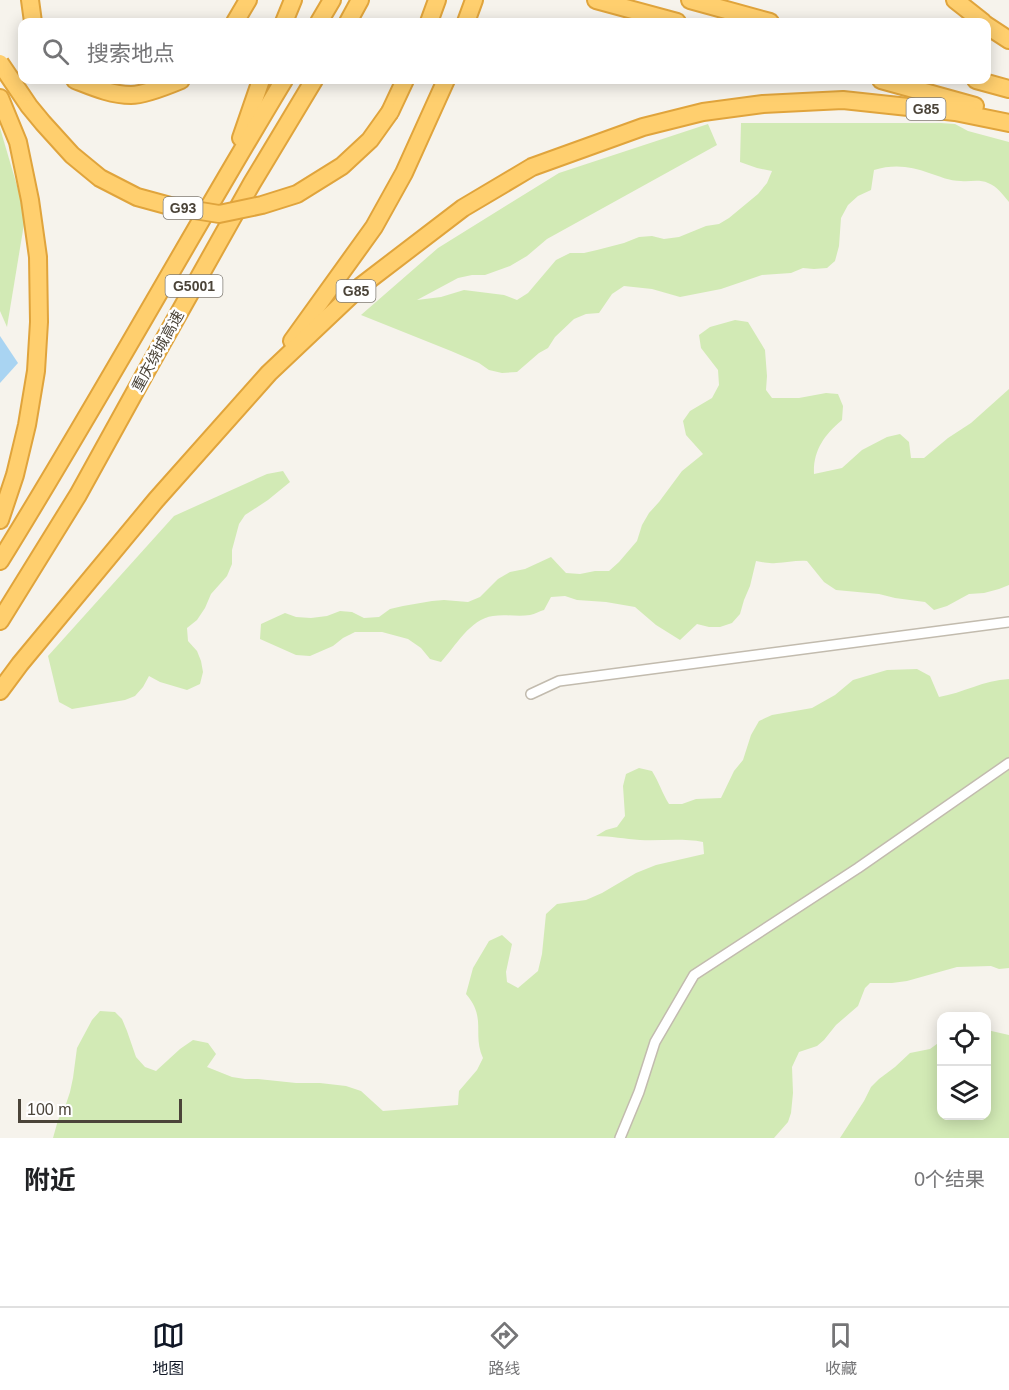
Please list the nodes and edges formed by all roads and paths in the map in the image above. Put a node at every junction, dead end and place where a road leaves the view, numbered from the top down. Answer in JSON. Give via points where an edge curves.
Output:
{"nodes":[{"id":1,"x":30,"y":0,"type":"edge"},
{"id":2,"x":248,"y":0,"type":"edge"},
{"id":3,"x":293,"y":0,"type":"edge"},
{"id":4,"x":332,"y":0,"type":"edge"},
{"id":5,"x":360,"y":0,"type":"edge"},
{"id":6,"x":437,"y":0,"type":"edge"},
{"id":7,"x":474,"y":0,"type":"edge"},
{"id":8,"x":597,"y":0,"type":"edge"},
{"id":9,"x":690,"y":0,"type":"edge"},
{"id":10,"x":955,"y":0,"type":"edge"},
{"id":11,"x":32,"y":18,"type":"edge"},
{"id":12,"x":237,"y":18,"type":"edge"},
{"id":13,"x":286,"y":18,"type":"edge"},
{"id":14,"x":321,"y":18,"type":"edge"},
{"id":15,"x":350,"y":18,"type":"edge"},
{"id":16,"x":430,"y":18,"type":"edge"},
{"id":17,"x":467,"y":18,"type":"edge"},
{"id":18,"x":662,"y":18,"type":"edge"},
{"id":19,"x":756,"y":18,"type":"edge"},
{"id":20,"x":978,"y":18,"type":"edge"},
{"id":21,"x":991,"y":28,"type":"edge"},
{"id":22,"x":1009,"y":40,"type":"edge"},
{"id":23,"x":0,"y":63,"type":"edge"},
{"id":24,"x":84,"y":84,"type":"edge"},
{"id":25,"x":172,"y":84,"type":"edge"},
{"id":26,"x":260,"y":84,"type":"edge"},
{"id":27,"x":282,"y":84,"type":"edge"},
{"id":28,"x":312,"y":84,"type":"edge"},
{"id":29,"x":403,"y":84,"type":"edge"},
{"id":30,"x":444,"y":84,"type":"edge"},
{"id":31,"x":896,"y":84,"type":"edge"},
{"id":32,"x":991,"y":84,"type":"edge"},
{"id":33,"x":1009,"y":89,"type":"edge"},
{"id":34,"x":0,"y":98,"type":"edge"},
{"id":35,"x":1009,"y":115,"type":"edge"},
{"id":36,"x":1009,"y":123,"type":"edge"},
{"id":37,"x":230,"y":170,"type":"junction"},
{"id":38,"x":269,"y":373,"type":"junction"},
{"id":39,"x":0,"y":519,"type":"edge"},
{"id":40,"x":0,"y":561,"type":"edge"},
{"id":41,"x":0,"y":621,"type":"edge"},
{"id":42,"x":1009,"y":622,"type":"edge"},
{"id":43,"x":0,"y":692,"type":"edge"},
{"id":44,"x":531,"y":694,"type":"dead end"},
{"id":45,"x":1009,"y":763,"type":"edge"},
{"id":46,"x":620,"y":1138,"type":"edge"}],
"edges":[{"from":1,"to":11,"type":"highway"},
{"from":2,"to":12,"type":"highway"},
{"from":3,"to":13,"type":"highway"},
{"from":4,"to":14,"type":"highway"},
{"from":5,"to":15,"type":"highway"},
{"from":6,"to":16,"type":"highway"},
{"from":7,"to":17,"type":"highway"},
{"from":8,"to":18,"type":"highway"},
{"from":9,"to":19,"type":"highway"},
{"from":10,"to":20,"type":"highway"},
{"from":21,"to":22,"type":"highway"},
{"from":23,"to":29,"type":"highway","number":"G93","bridge":true,"via":[[28,106],[100,178],[136,197],[219,214],[297,194],[342,166],[370,140]]},
{"from":24,"to":25,"type":"highway","via":[[132,95]]},
{"from":26,"to":37,"type":"highway"},
{"from":27,"to":37,"type":"highway","name":"重庆绕城高速"},
{"from":28,"to":41,"type":"highway","name":"重庆绕城高速","number":"G5001","via":[[78,495]]},
{"from":30,"to":38,"type":"highway","via":[[404,173],[374,227]]},
{"from":31,"to":35,"type":"highway"},
{"from":32,"to":33,"type":"highway"},
{"from":34,"to":39,"type":"highway","via":[[18,142],[30,200],[38,257],[39,322],[27,425]]},
{"from":36,"to":38,"type":"highway","number":"G85","via":[[955,112],[843,100],[762,104],[703,112],[643,127],[532,167],[463,208],[361,286]]},
{"from":37,"to":40,"type":"highway","name":"重庆绕城高速"},
{"from":38,"to":43,"type":"highway","number":"G85","via":[[156,500]]},
{"from":42,"to":44,"type":"street","via":[[560,681]]},
{"from":45,"to":46,"type":"street","via":[[694,975],[655,1042]]}]}
